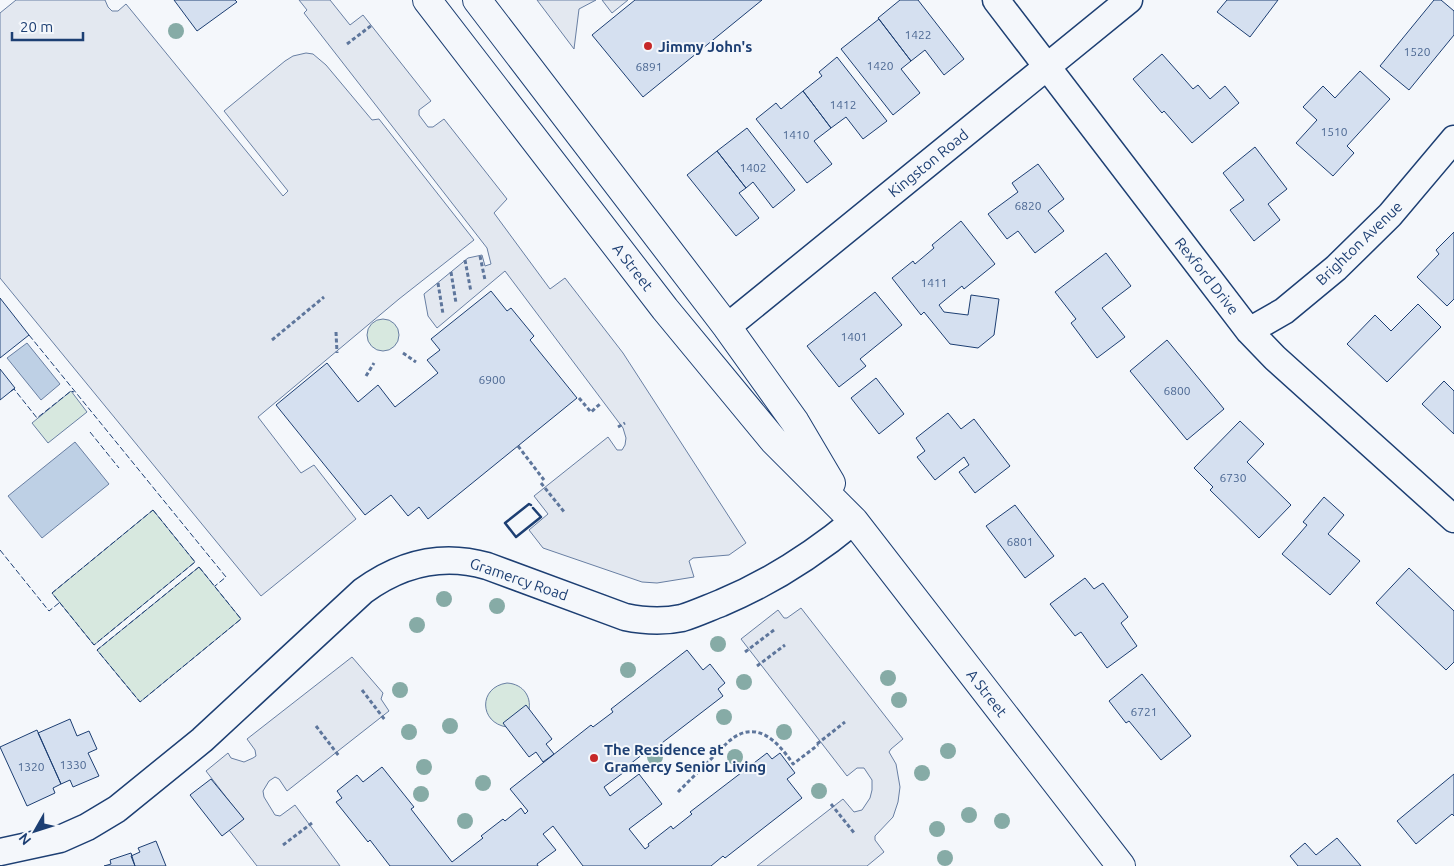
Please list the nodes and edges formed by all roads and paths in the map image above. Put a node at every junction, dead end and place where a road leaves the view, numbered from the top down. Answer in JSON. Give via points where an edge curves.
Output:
{"nodes":[{"id":1,"x":427,"y":0,"type":"edge"},
{"id":2,"x":477,"y":0,"type":"edge"},
{"id":3,"x":996,"y":0,"type":"edge"},
{"id":4,"x":1129,"y":0,"type":"edge"},
{"id":5,"x":372,"y":26,"type":"dead end"},
{"id":6,"x":347,"y":44,"type":"dead end"},
{"id":7,"x":1046,"y":66,"type":"junction"},
{"id":8,"x":1454,"y":139,"type":"edge"},
{"id":9,"x":480,"y":256,"type":"dead end"},
{"id":10,"x":465,"y":260,"type":"dead end"},
{"id":11,"x":451,"y":272,"type":"dead end"},
{"id":12,"x":485,"y":280,"type":"dead end"},
{"id":13,"x":438,"y":283,"type":"dead end"},
{"id":14,"x":471,"y":292,"type":"dead end"},
{"id":15,"x":324,"y":297,"type":"dead end"},
{"id":16,"x":456,"y":303,"type":"dead end"},
{"id":17,"x":443,"y":314,"type":"dead end"},
{"id":18,"x":727,"y":327,"type":"junction"},
{"id":19,"x":1250,"y":331,"type":"junction"},
{"id":20,"x":336,"y":332,"type":"dead end"},
{"id":21,"x":272,"y":340,"type":"dead end"},
{"id":22,"x":336,"y":353,"type":"dead end"},
{"id":23,"x":403,"y":353,"type":"dead end"},
{"id":24,"x":416,"y":362,"type":"dead end"},
{"id":25,"x":374,"y":363,"type":"dead end"},
{"id":26,"x":366,"y":376,"type":"dead end"},
{"id":27,"x":579,"y":398,"type":"dead end"},
{"id":28,"x":600,"y":404,"type":"dead end"},
{"id":29,"x":625,"y":423,"type":"dead end"},
{"id":30,"x":618,"y":427,"type":"dead end"},
{"id":31,"x":518,"y":446,"type":"dead end"},
{"id":32,"x":544,"y":480,"type":"dead end"},
{"id":33,"x":541,"y":483,"type":"dead end"},
{"id":34,"x":565,"y":513,"type":"dead end"},
{"id":35,"x":1454,"y":519,"type":"edge"},
{"id":36,"x":854,"y":521,"type":"junction"},
{"id":37,"x":774,"y":630,"type":"dead end"},
{"id":38,"x":785,"y":645,"type":"dead end"},
{"id":39,"x":745,"y":652,"type":"dead end"},
{"id":40,"x":757,"y":666,"type":"dead end"},
{"id":41,"x":362,"y":690,"type":"dead end"},
{"id":42,"x":386,"y":720,"type":"dead end"},
{"id":43,"x":844,"y":722,"type":"dead end"},
{"id":44,"x":316,"y":726,"type":"dead end"},
{"id":45,"x":339,"y":756,"type":"dead end"},
{"id":46,"x":678,"y":792,"type":"dead end"},
{"id":47,"x":831,"y":804,"type":"dead end"},
{"id":48,"x":312,"y":824,"type":"dead end"},
{"id":49,"x":855,"y":834,"type":"dead end"},
{"id":50,"x":283,"y":846,"type":"dead end"},
{"id":51,"x":0,"y":852,"type":"edge"},
{"id":52,"x":1121,"y":866,"type":"edge"}],
"edges":[{"from":1,"to":36,"type":"main road","name":"A Street","via":[[665,308],[774,441]]},
{"from":2,"to":18,"type":"main road","name":"A Street"},
{"from":3,"to":7,"type":"street","name":"Rexford Drive"},
{"from":4,"to":7,"type":"street","name":"Kingston Road"},
{"from":5,"to":6,"type":"path"},
{"from":7,"to":18,"type":"street","name":"Kingston Road"},
{"from":7,"to":19,"type":"street","name":"Rexford Drive"},
{"from":8,"to":19,"type":"street","name":"Brighton Avenue","via":[[1390,215],[1336,268],[1284,311]]},
{"from":9,"to":12,"type":"path"},
{"from":10,"to":14,"type":"path"},
{"from":11,"to":16,"type":"path"},
{"from":13,"to":17,"type":"path"},
{"from":15,"to":21,"type":"path"},
{"from":18,"to":36,"type":"main road","name":"A Street","via":[[794,422]]},
{"from":19,"to":35,"type":"street","name":"Rexford Drive","via":[[1275,358]]},
{"from":20,"to":22,"type":"path"},
{"from":23,"to":24,"type":"path"},
{"from":25,"to":26,"type":"path"},
{"from":27,"to":28,"type":"path","via":[[591,412]]},
{"from":29,"to":30,"type":"path"},
{"from":31,"to":32,"type":"path"},
{"from":33,"to":34,"type":"path"},
{"from":36,"to":51,"type":"street","name":"Gramercy Road","via":[[817,550],[743,594],[691,615],[661,621],[625,617],[476,563],[452,560],[414,564],[363,591],[202,740],[117,809],[60,839]]},
{"from":36,"to":52,"type":"main road","name":"A Street"},
{"from":37,"to":39,"type":"path"},
{"from":38,"to":40,"type":"path"},
{"from":41,"to":42,"type":"path"},
{"from":43,"to":46,"type":"path","via":[[793,764],[770,737],[743,732],[728,742]]},
{"from":44,"to":45,"type":"path"},
{"from":47,"to":49,"type":"path"},
{"from":48,"to":50,"type":"path"}]}
